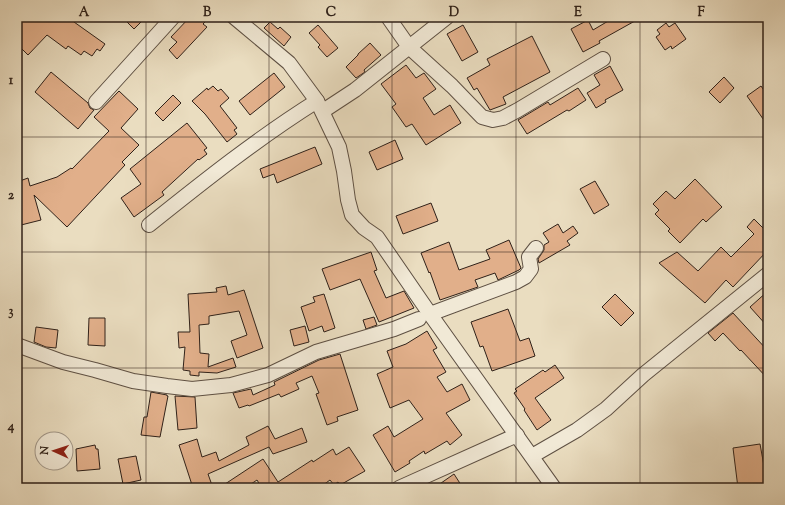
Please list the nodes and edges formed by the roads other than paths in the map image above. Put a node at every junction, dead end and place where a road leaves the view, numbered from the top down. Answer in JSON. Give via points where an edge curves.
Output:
{"nodes":[{"id":1,"x":173,"y":17,"type":"edge"},
{"id":2,"x":234,"y":17,"type":"edge"},
{"id":3,"x":388,"y":17,"type":"edge"},
{"id":4,"x":447,"y":17,"type":"edge"},
{"id":5,"x":408,"y":46,"type":"junction"},
{"id":6,"x":603,"y":59,"type":"dead end"},
{"id":7,"x":96,"y":102,"type":"dead end"},
{"id":8,"x":320,"y":106,"type":"junction"},
{"id":9,"x":149,"y":225,"type":"dead end"},
{"id":10,"x":536,"y":248,"type":"dead end"},
{"id":11,"x":768,"y":274,"type":"edge"},
{"id":12,"x":424,"y":317,"type":"junction"},
{"id":13,"x":17,"y":345,"type":"edge"},
{"id":14,"x":517,"y":435,"type":"junction"},
{"id":15,"x":532,"y":456,"type":"junction"},
{"id":16,"x":399,"y":488,"type":"edge"},
{"id":17,"x":554,"y":488,"type":"edge"}],
"edges":[{"from":1,"to":7,"type":"street"},
{"from":2,"to":8,"type":"street","via":[[289,63]]},
{"from":3,"to":5,"type":"street"},
{"from":4,"to":5,"type":"street"},
{"from":5,"to":6,"type":"street","via":[[482,117],[493,120],[518,110]]},
{"from":5,"to":8,"type":"street","via":[[355,90]]},
{"from":8,"to":9,"type":"street","via":[[277,127]]},
{"from":8,"to":12,"type":"street","via":[[339,147],[352,215],[377,237]]},
{"from":10,"to":12,"type":"street","via":[[530,257],[531,269],[525,277]]},
{"from":11,"to":15,"type":"street","via":[[643,375],[606,409]]},
{"from":12,"to":13,"type":"street","via":[[394,329],[316,352],[268,375],[231,385],[192,389],[133,381],[63,362]]},
{"from":12,"to":14,"type":"street"},
{"from":14,"to":15,"type":"street"},
{"from":14,"to":16,"type":"street"},
{"from":15,"to":17,"type":"street"}]}
